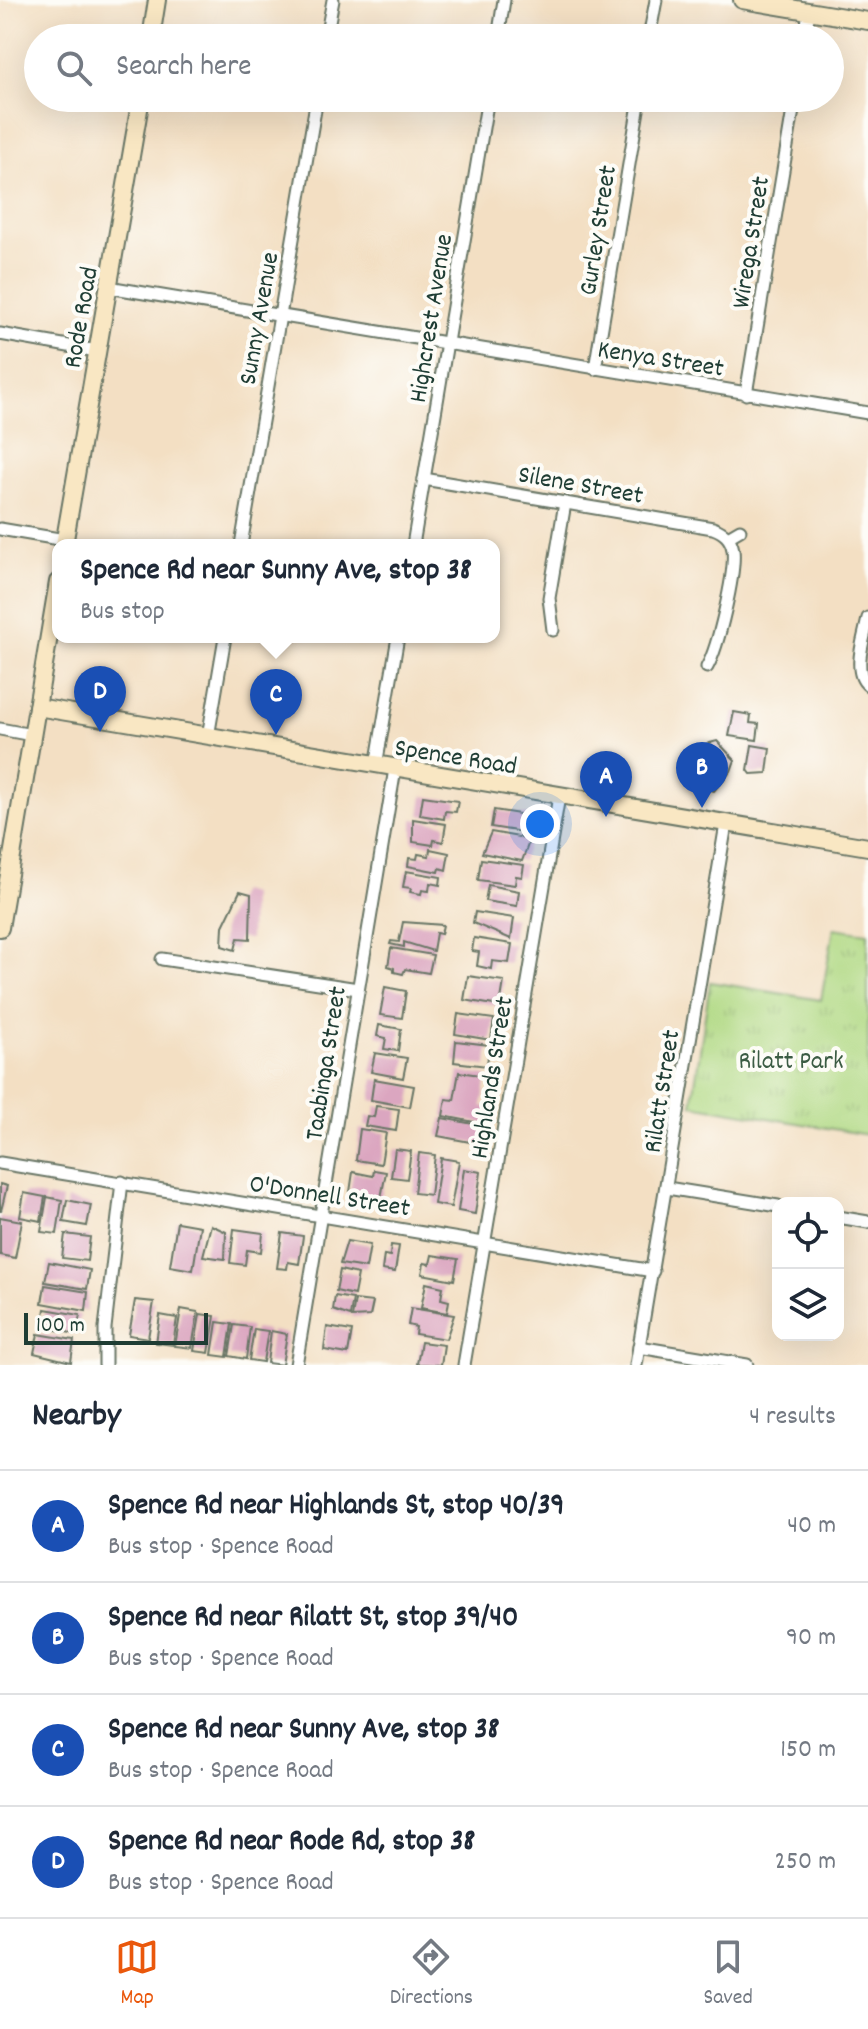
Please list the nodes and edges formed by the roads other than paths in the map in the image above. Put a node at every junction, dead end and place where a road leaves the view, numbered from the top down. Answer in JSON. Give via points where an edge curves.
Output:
{"nodes":[{"id":1,"x":157,"y":0,"type":"edge"},
{"id":2,"x":333,"y":0,"type":"edge"},
{"id":3,"x":504,"y":0,"type":"edge"},
{"id":4,"x":656,"y":0,"type":"edge"},
{"id":5,"x":742,"y":0,"type":"edge"},
{"id":6,"x":809,"y":11,"type":"junction"},
{"id":7,"x":868,"y":21,"type":"edge"},
{"id":8,"x":153,"y":24,"type":"edge"},
{"id":9,"x":329,"y":24,"type":"edge"},
{"id":10,"x":500,"y":24,"type":"edge"},
{"id":11,"x":652,"y":24,"type":"edge"},
{"id":12,"x":807,"y":24,"type":"edge"},
{"id":13,"x":139,"y":112,"type":"edge"},
{"id":14,"x":315,"y":112,"type":"edge"},
{"id":15,"x":486,"y":112,"type":"edge"},
{"id":16,"x":638,"y":112,"type":"edge"},
{"id":17,"x":793,"y":112,"type":"edge"},
{"id":18,"x":108,"y":287,"type":"junction"},
{"id":19,"x":280,"y":316,"type":"junction"},
{"id":20,"x":0,"y":334,"type":"edge"},
{"id":21,"x":447,"y":344,"type":"junction"},
{"id":22,"x":97,"y":351,"type":"junction"},
{"id":23,"x":595,"y":369,"type":"junction"},
{"id":24,"x":746,"y":394,"type":"junction"},
{"id":25,"x":868,"y":413,"type":"edge"},
{"id":26,"x":424,"y":479,"type":"junction"},
{"id":27,"x":565,"y":503,"type":"junction"},
{"id":28,"x":0,"y":529,"type":"edge"},
{"id":29,"x":740,"y":530,"type":"dead end"},
{"id":30,"x":728,"y":537,"type":"junction"},
{"id":31,"x":52,"y":539,"type":"edge"},
{"id":32,"x":66,"y":539,"type":"edge"},
{"id":33,"x":242,"y":539,"type":"edge"},
{"id":34,"x":414,"y":539,"type":"edge"},
{"id":35,"x":52,"y":618,"type":"edge"},
{"id":36,"x":868,"y":618,"type":"edge"},
{"id":37,"x":553,"y":630,"type":"dead end"},
{"id":38,"x":224,"y":643,"type":"edge"},
{"id":39,"x":397,"y":643,"type":"edge"},
{"id":40,"x":707,"y":667,"type":"dead end"},
{"id":41,"x":865,"y":682,"type":"edge"},
{"id":42,"x":37,"y":707,"type":"junction"},
{"id":43,"x":0,"y":729,"type":"edge"},
{"id":44,"x":32,"y":735,"type":"junction"},
{"id":45,"x":208,"y":737,"type":"junction"},
{"id":46,"x":376,"y":766,"type":"junction"},
{"id":47,"x":395,"y":769,"type":"junction"},
{"id":48,"x":559,"y":796,"type":"junction"},
{"id":49,"x":726,"y":824,"type":"junction"},
{"id":50,"x":868,"y":847,"type":"edge"},
{"id":51,"x":0,"y":928,"type":"edge"},
{"id":52,"x":162,"y":959,"type":"dead end"},
{"id":53,"x":358,"y":989,"type":"junction"},
{"id":54,"x":0,"y":1163,"type":"edge"},
{"id":55,"x":122,"y":1182,"type":"junction"},
{"id":56,"x":667,"y":1188,"type":"junction"},
{"id":57,"x":772,"y":1205,"type":"edge"},
{"id":58,"x":321,"y":1216,"type":"junction"},
{"id":59,"x":844,"y":1218,"type":"edge"},
{"id":60,"x":868,"y":1222,"type":"edge"},
{"id":61,"x":485,"y":1242,"type":"junction"},
{"id":62,"x":653,"y":1271,"type":"junction"},
{"id":63,"x":639,"y":1347,"type":"junction"},
{"id":64,"x":105,"y":1365,"type":"edge"},
{"id":65,"x":296,"y":1365,"type":"edge"},
{"id":66,"x":464,"y":1365,"type":"edge"},
{"id":67,"x":636,"y":1365,"type":"edge"},
{"id":68,"x":747,"y":1365,"type":"edge"}],
"edges":[{"from":1,"to":8,"type":"street"},
{"from":2,"to":9,"type":"street"},
{"from":3,"to":10,"type":"street"},
{"from":4,"to":11,"type":"street"},
{"from":5,"to":6,"type":"street"},
{"from":6,"to":7,"type":"street"},
{"from":6,"to":12,"type":"street"},
{"from":13,"to":18,"type":"street","name":"Rode Road"},
{"from":14,"to":19,"type":"street","name":"Sunny Avenue"},
{"from":15,"to":21,"type":"street","name":"Highcrest Avenue"},
{"from":16,"to":23,"type":"street","name":"Gurley Street"},
{"from":17,"to":24,"type":"street","name":"Wirega Street"},
{"from":18,"to":19,"type":"street","name":"Kenya Street"},
{"from":18,"to":22,"type":"street","name":"Rode Road"},
{"from":19,"to":21,"type":"street","name":"Kenya Street"},
{"from":19,"to":33,"type":"street","name":"Sunny Avenue"},
{"from":20,"to":22,"type":"street"},
{"from":21,"to":23,"type":"street","name":"Kenya Street"},
{"from":21,"to":26,"type":"street","name":"Highcrest Avenue"},
{"from":22,"to":32,"type":"street","name":"Rode Road"},
{"from":23,"to":24,"type":"street","name":"Kenya Street"},
{"from":24,"to":25,"type":"street","name":"Kenya Street"},
{"from":26,"to":27,"type":"street","name":"Silene Street"},
{"from":26,"to":34,"type":"street","name":"Highcrest Avenue"},
{"from":27,"to":30,"type":"street","name":"Silene Street","via":[[713,528]]},
{"from":27,"to":37,"type":"street","via":[[549,598]]},
{"from":28,"to":31,"type":"street"},
{"from":29,"to":30,"type":"street"},
{"from":30,"to":40,"type":"street","via":[[733,558],[718,645]]},
{"from":35,"to":42,"type":"street"},
{"from":36,"to":41,"type":"street","via":[[860,664]]},
{"from":38,"to":45,"type":"street"},
{"from":39,"to":46,"type":"street"},
{"from":42,"to":44,"type":"street"},
{"from":42,"to":45,"type":"street","name":"Spence Road"},
{"from":43,"to":44,"type":"street"},
{"from":44,"to":51,"type":"street"},
{"from":45,"to":46,"type":"street","name":"Spence Road"},
{"from":46,"to":47,"type":"street","name":"Spence Road"},
{"from":47,"to":48,"type":"street","name":"Spence Road"},
{"from":47,"to":53,"type":"street","name":"Taabinga Street"},
{"from":48,"to":49,"type":"street","name":"Spence Road"},
{"from":48,"to":61,"type":"street","name":"Highlands Street"},
{"from":49,"to":50,"type":"street","name":"Spence Road"},
{"from":49,"to":56,"type":"street","name":"Rilatt Street"},
{"from":52,"to":53,"type":"street"},
{"from":53,"to":58,"type":"street","name":"Taabinga Street"},
{"from":54,"to":55,"type":"street","name":"O'Donnell Street"},
{"from":55,"to":58,"type":"street","name":"O'Donnell Street"},
{"from":55,"to":64,"type":"street"},
{"from":56,"to":57,"type":"street"},
{"from":56,"to":62,"type":"street","name":"Rilatt Street"},
{"from":58,"to":61,"type":"street","name":"O'Donnell Street"},
{"from":58,"to":65,"type":"street","name":"Taabinga Street"},
{"from":59,"to":60,"type":"street"},
{"from":61,"to":62,"type":"street","name":"O'Donnell Street"},
{"from":61,"to":66,"type":"street","name":"Highlands Street"},
{"from":62,"to":63,"type":"street","name":"Rilatt Street"},
{"from":63,"to":67,"type":"street","name":"Rilatt Street"},
{"from":63,"to":68,"type":"street"}]}
